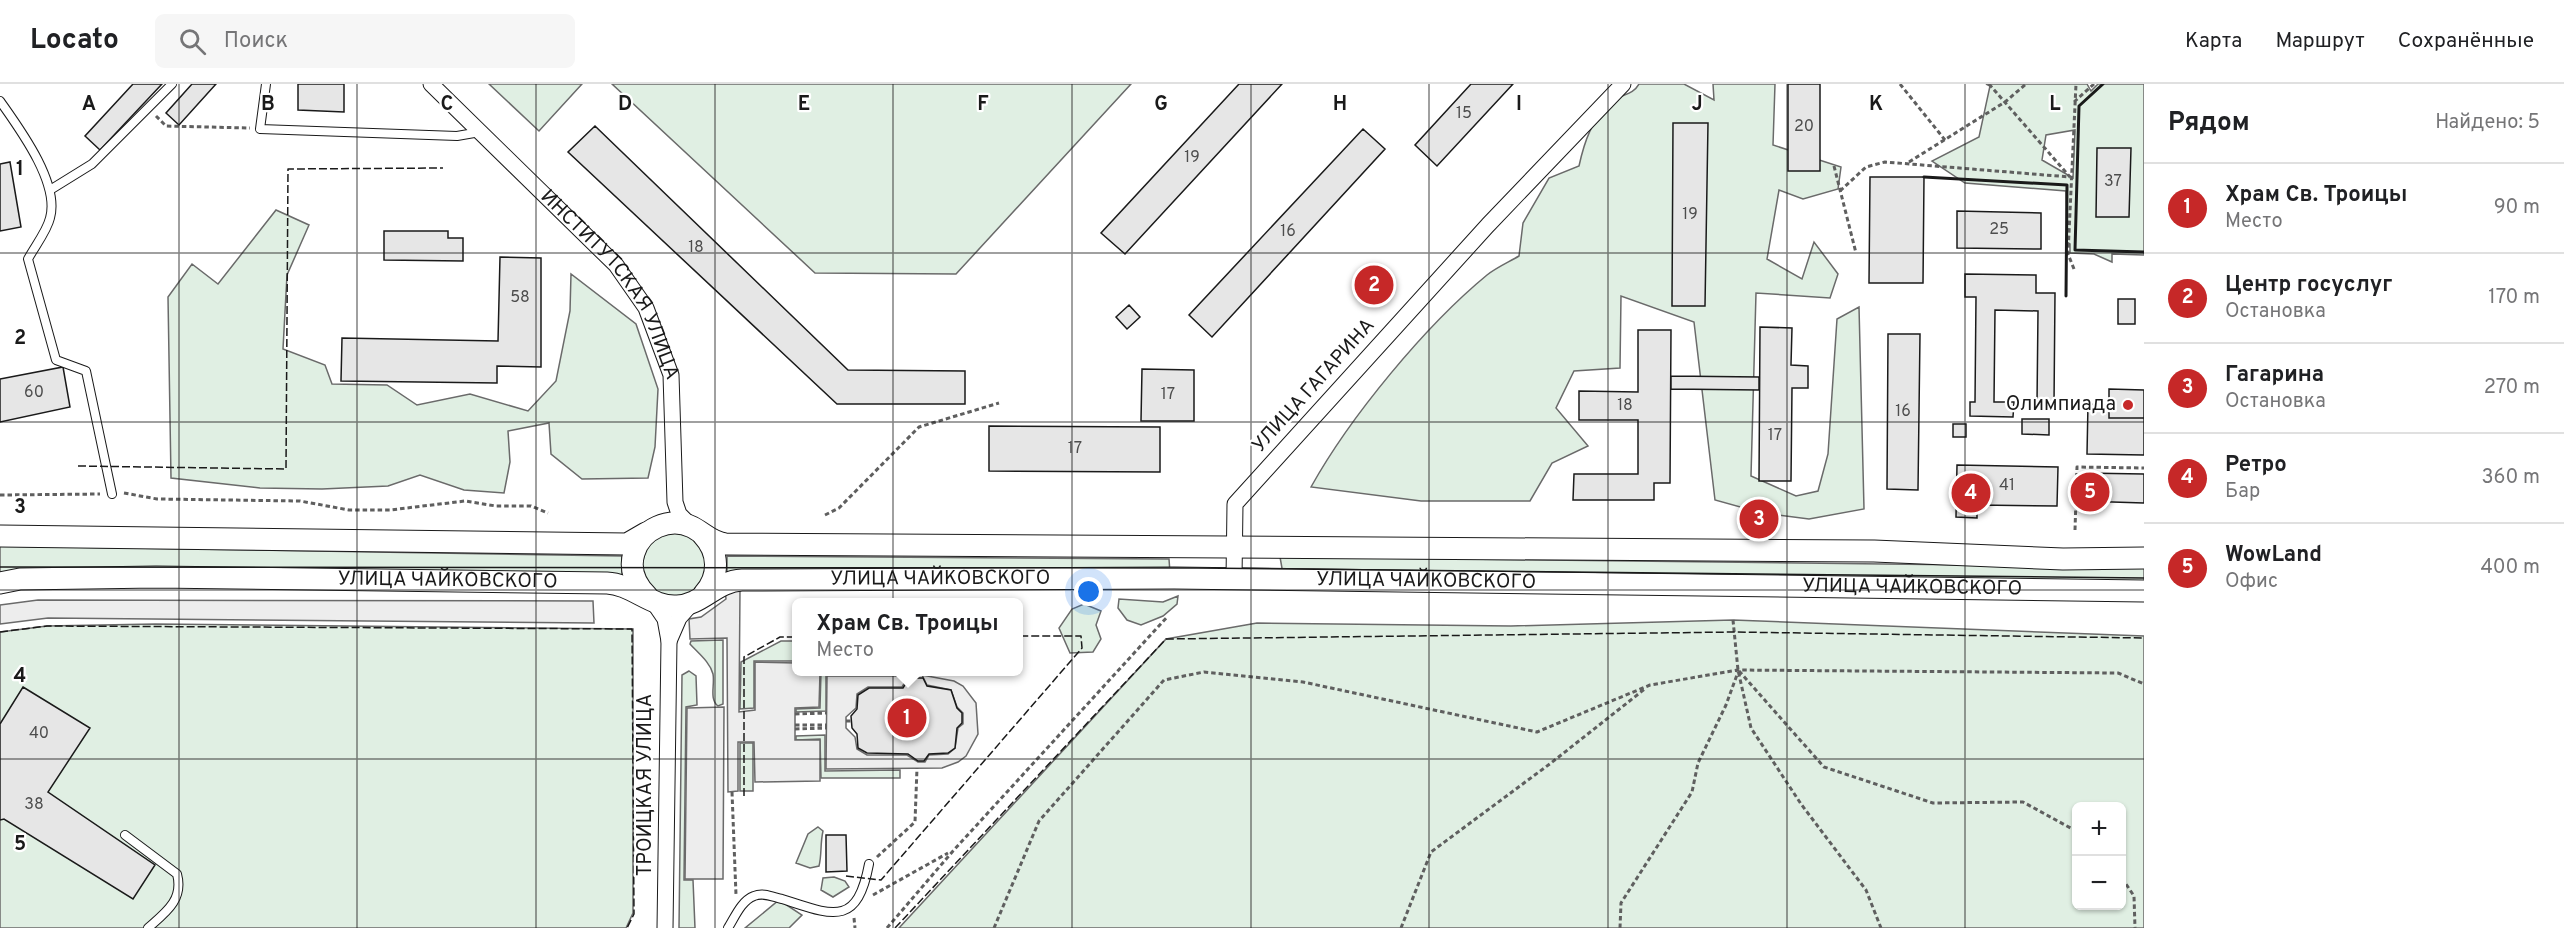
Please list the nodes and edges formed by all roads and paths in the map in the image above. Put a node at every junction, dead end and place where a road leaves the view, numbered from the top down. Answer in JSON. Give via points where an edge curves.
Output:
{"nodes":[{"id":1,"x":172,"y":84,"type":"edge"},
{"id":2,"x":266,"y":84,"type":"edge"},
{"id":3,"x":431,"y":84,"type":"edge"},
{"id":4,"x":1623,"y":84,"type":"edge"},
{"id":5,"x":1900,"y":84,"type":"edge"},
{"id":6,"x":1989,"y":84,"type":"edge"},
{"id":7,"x":2026,"y":84,"type":"edge"},
{"id":8,"x":2076,"y":84,"type":"edge"},
{"id":9,"x":2094,"y":84,"type":"edge"},
{"id":10,"x":0,"y":101,"type":"edge"},
{"id":11,"x":2005,"y":102,"type":"junction"},
{"id":12,"x":2073,"y":103,"type":"junction"},
{"id":13,"x":148,"y":108,"type":"junction"},
{"id":14,"x":260,"y":129,"type":"junction"},
{"id":15,"x":480,"y":132,"type":"junction"},
{"id":16,"x":1945,"y":140,"type":"junction"},
{"id":17,"x":1908,"y":163,"type":"junction"},
{"id":18,"x":1834,"y":166,"type":"dead end"},
{"id":19,"x":2070,"y":177,"type":"junction"},
{"id":20,"x":50,"y":190,"type":"junction"},
{"id":21,"x":1840,"y":191,"type":"junction"},
{"id":22,"x":1856,"y":253,"type":"dead end"},
{"id":23,"x":2073,"y":269,"type":"dead end"},
{"id":24,"x":999,"y":403,"type":"dead end"},
{"id":25,"x":2144,"y":468,"type":"edge"},
{"id":26,"x":673,"y":488,"type":"junction"},
{"id":27,"x":112,"y":494,"type":"junction"},
{"id":28,"x":0,"y":495,"type":"edge"},
{"id":29,"x":548,"y":513,"type":"dead end"},
{"id":30,"x":825,"y":515,"type":"dead end"},
{"id":31,"x":2075,"y":530,"type":"dead end"},
{"id":32,"x":698,"y":531,"type":"junction"},
{"id":33,"x":0,"y":536,"type":"edge"},
{"id":34,"x":644,"y":538,"type":"junction"},
{"id":35,"x":1233,"y":547,"type":"junction"},
{"id":36,"x":2144,"y":558,"type":"edge"},
{"id":37,"x":1234,"y":579,"type":"junction"},
{"id":38,"x":0,"y":583,"type":"edge"},
{"id":39,"x":2144,"y":591,"type":"edge"},
{"id":40,"x":649,"y":598,"type":"junction"},
{"id":41,"x":697,"y":599,"type":"junction"},
{"id":42,"x":1168,"y":615,"type":"dead end"},
{"id":43,"x":1733,"y":620,"type":"dead end"},
{"id":44,"x":669,"y":641,"type":"junction"},
{"id":45,"x":1738,"y":670,"type":"junction"},
{"id":46,"x":2144,"y":684,"type":"edge"},
{"id":47,"x":1650,"y":685,"type":"junction"},
{"id":48,"x":827,"y":713,"type":"dead end"},
{"id":49,"x":795,"y":714,"type":"dead end"},
{"id":50,"x":846,"y":721,"type":"dead end"},
{"id":51,"x":851,"y":721,"type":"dead end"},
{"id":52,"x":827,"y":726,"type":"dead end"},
{"id":53,"x":795,"y":727,"type":"dead end"},
{"id":54,"x":917,"y":768,"type":"dead end"},
{"id":55,"x":732,"y":792,"type":"dead end"},
{"id":56,"x":2072,"y":829,"type":"edge"},
{"id":57,"x":125,"y":836,"type":"dead end"},
{"id":58,"x":953,"y":851,"type":"junction"},
{"id":59,"x":869,"y":864,"type":"joint"},
{"id":60,"x":2126,"y":885,"type":"edge"},
{"id":61,"x":861,"y":897,"type":"junction"},
{"id":62,"x":739,"y":912,"type":"junction"},
{"id":63,"x":148,"y":928,"type":"edge"},
{"id":64,"x":665,"y":928,"type":"edge"},
{"id":65,"x":728,"y":928,"type":"edge"},
{"id":66,"x":887,"y":928,"type":"edge"},
{"id":67,"x":994,"y":928,"type":"edge"},
{"id":68,"x":1401,"y":928,"type":"edge"},
{"id":69,"x":1620,"y":928,"type":"edge"},
{"id":70,"x":1881,"y":928,"type":"edge"},
{"id":71,"x":2135,"y":928,"type":"edge"}],
"edges":[{"from":1,"to":13,"type":"lane"},
{"from":2,"to":14,"type":"lane"},
{"from":3,"to":15,"type":"street","name":"ИНСТИТУТСКАЯ УЛИЦА"},
{"from":4,"to":35,"type":"street","name":"УЛИЦА ГАГАРИНА","via":[[1488,225],[1235,504]]},
{"from":5,"to":16,"type":"path"},
{"from":6,"to":11,"type":"path"},
{"from":7,"to":11,"type":"path"},
{"from":8,"to":12,"type":"path"},
{"from":9,"to":12,"type":"path"},
{"from":10,"to":20,"type":"lane","via":[[27,140]]},
{"from":11,"to":16,"type":"path"},
{"from":11,"to":19,"type":"path"},
{"from":12,"to":19,"type":"path"},
{"from":13,"to":14,"type":"path","via":[[166,126]]},
{"from":13,"to":20,"type":"lane","via":[[92,164]]},
{"from":14,"to":15,"type":"lane","via":[[457,136]]},
{"from":15,"to":26,"type":"street","name":"ИНСТИТУТСКАЯ УЛИЦА","via":[[616,264],[646,308],[671,375]]},
{"from":16,"to":17,"type":"path"},
{"from":17,"to":19,"type":"path"},
{"from":17,"to":21,"type":"path","via":[[1885,162],[1866,168]]},
{"from":18,"to":21,"type":"path"},
{"from":19,"to":23,"type":"path","via":[[2068,254]]},
{"from":20,"to":27,"type":"lane","via":[[51,217],[28,259],[56,360],[86,371]]},
{"from":21,"to":22,"type":"path"},
{"from":24,"to":30,"type":"path","via":[[919,427],[839,508]]},
{"from":25,"to":31,"type":"path","via":[[2078,467]]},
{"from":26,"to":32,"type":"street","name":"ИНСТИТУТСКАЯ УЛИЦА","via":[[679,514]]},
{"from":26,"to":34,"type":"street","via":[[664,514]]},
{"from":27,"to":28,"type":"path"},
{"from":27,"to":29,"type":"path","via":[[157,499],[300,501],[349,510],[390,510],[465,501],[531,506]]},
{"from":32,"to":34,"type":"main road","via":[[670,523]]},
{"from":32,"to":35,"type":"main road","name":"УЛИЦА ЧАЙКОВСКОГО","via":[[726,544]]},
{"from":32,"to":41,"type":"main road","via":[[712,548],[716,570],[710,586]]},
{"from":33,"to":34,"type":"main road","via":[[627,544]]},
{"from":34,"to":40,"type":"main road","via":[[633,560],[633,572]]},
{"from":35,"to":36,"type":"main road","name":"УЛИЦА ЧАЙКОВСКОГО","via":[[1874,551],[2063,559]]},
{"from":35,"to":37,"type":"street","name":"УЛИЦА ГАГАРИНА"},
{"from":37,"to":39,"type":"main road","name":"УЛИЦА ЧАЙКОВСКОГО"},
{"from":37,"to":41,"type":"main road","name":"УЛИЦА ЧАЙКОВСКОГО","via":[[735,580]]},
{"from":38,"to":40,"type":"main road","name":"УЛИЦА ЧАЙКОВСКОГО","via":[[20,579],[156,577],[607,583],[620,584]]},
{"from":40,"to":41,"type":"main road","name":"УЛИЦА ЧАЙКОВСКОГО","via":[[673,606]]},
{"from":40,"to":44,"type":"street","via":[[665,619]]},
{"from":41,"to":44,"type":"street","via":[[679,618]]},
{"from":42,"to":58,"type":"path"},
{"from":43,"to":45,"type":"path"},
{"from":44,"to":64,"type":"street","name":"ТРОИЦКАЯ УЛИЦА"},
{"from":45,"to":46,"type":"path","via":[[2118,673]]},
{"from":45,"to":47,"type":"path"},
{"from":45,"to":56,"type":"path","via":[[1824,767],[1933,803],[2023,802]]},
{"from":45,"to":69,"type":"path","via":[[1698,763],[1692,792],[1621,903]]},
{"from":45,"to":70,"type":"path","via":[[1751,728],[1801,804],[1866,890]]},
{"from":47,"to":67,"type":"path","via":[[1537,732],[1303,682],[1204,672],[1164,680],[1039,821]]},
{"from":47,"to":68,"type":"path","via":[[1431,852]]},
{"from":48,"to":49,"type":"path"},
{"from":50,"to":51,"type":"path"},
{"from":52,"to":53,"type":"path"},
{"from":54,"to":59,"type":"path","via":[[915,822]]},
{"from":55,"to":62,"type":"path"},
{"from":57,"to":63,"type":"lane","via":[[177,874],[180,884],[173,906]]},
{"from":58,"to":61,"type":"path","via":[[876,894]]},
{"from":58,"to":66,"type":"path"},
{"from":59,"to":61,"type":"lane"},
{"from":60,"to":71,"type":"path","via":[[2134,896]]},
{"from":61,"to":62,"type":"lane","via":[[853,907],[839,913],[824,913],[760,895],[748,900]]},
{"from":62,"to":65,"type":"lane"}]}
